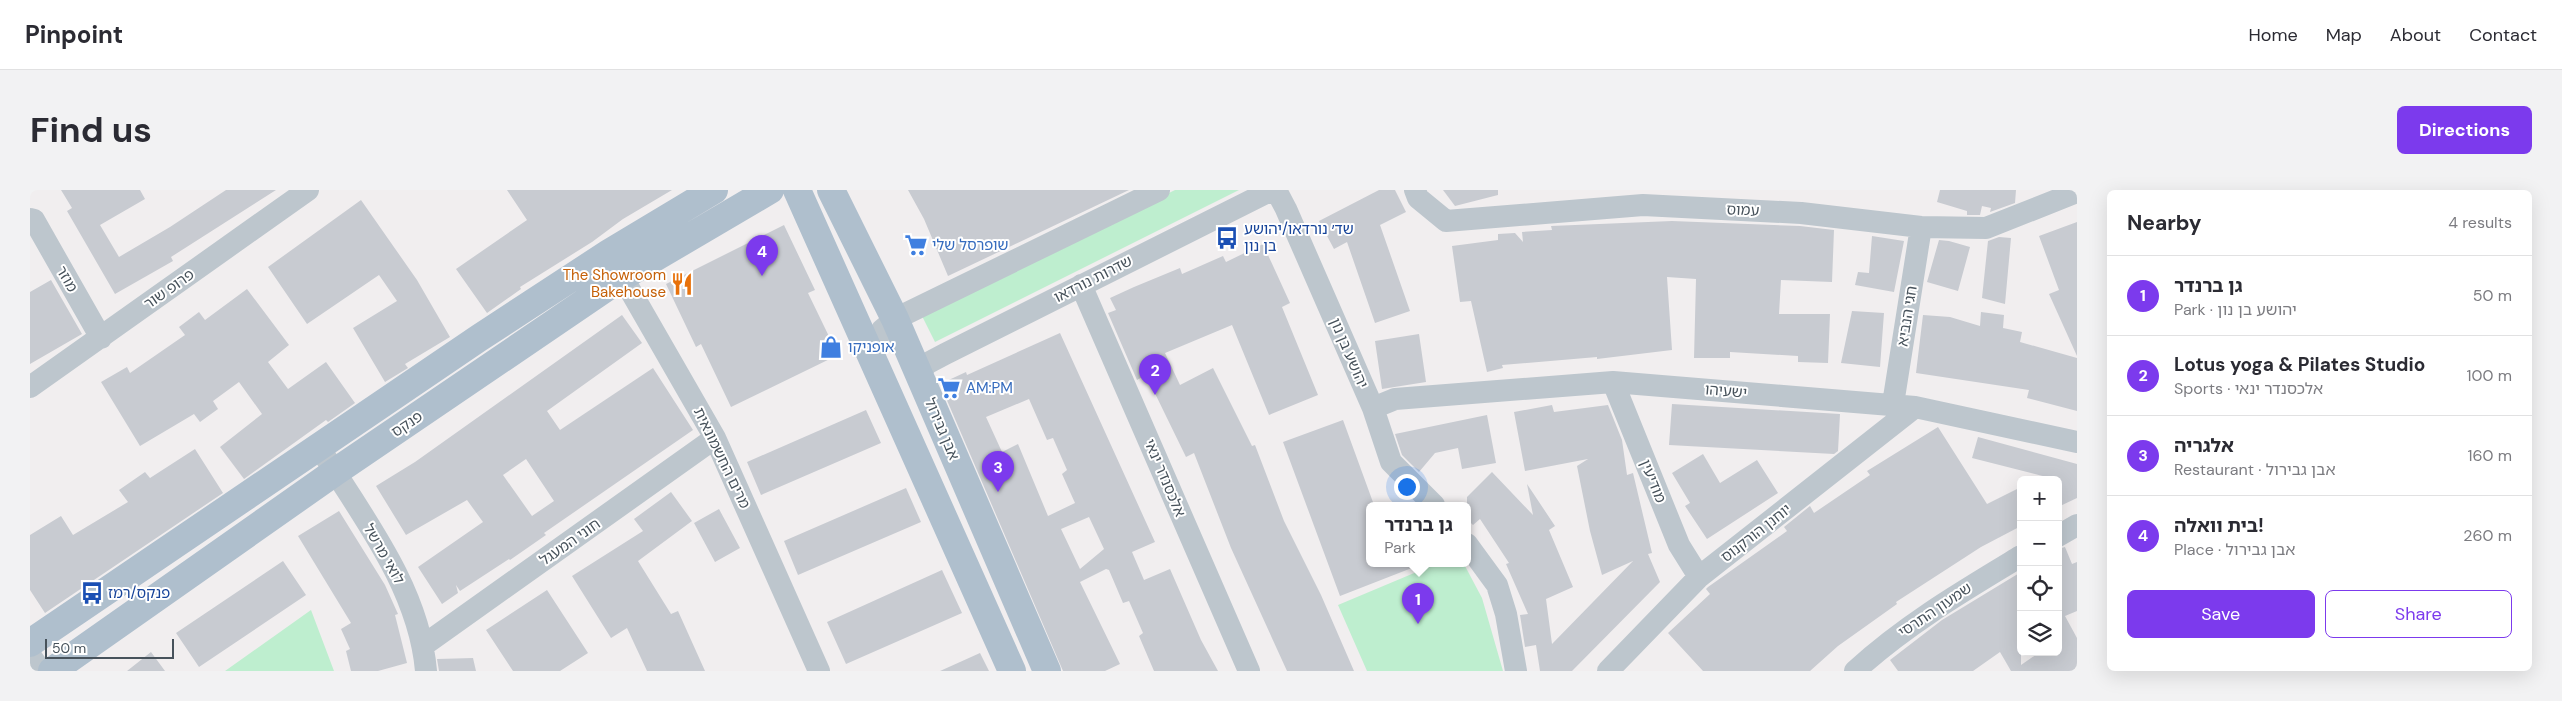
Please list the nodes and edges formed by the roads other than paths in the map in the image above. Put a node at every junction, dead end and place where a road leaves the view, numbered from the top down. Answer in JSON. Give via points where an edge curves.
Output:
{"nodes":[{"id":1,"x":308,"y":190,"type":"edge"},
{"id":2,"x":714,"y":190,"type":"edge"},
{"id":3,"x":770,"y":190,"type":"edge"},
{"id":4,"x":797,"y":190,"type":"edge"},
{"id":5,"x":831,"y":190,"type":"edge"},
{"id":6,"x":1159,"y":190,"type":"edge"},
{"id":7,"x":1274,"y":190,"type":"edge"},
{"id":8,"x":1415,"y":190,"type":"edge"},
{"id":9,"x":2077,"y":192,"type":"edge"},
{"id":10,"x":31,"y":216,"type":"edge"},
{"id":11,"x":1921,"y":227,"type":"junction"},
{"id":12,"x":609,"y":253,"type":"junction"},
{"id":13,"x":622,"y":277,"type":"junction"},
{"id":14,"x":1081,"y":285,"type":"junction"},
{"id":15,"x":895,"y":319,"type":"junction"},
{"id":16,"x":100,"y":338,"type":"junction"},
{"id":17,"x":870,"y":350,"type":"junction"},
{"id":18,"x":918,"y":373,"type":"junction"},
{"id":19,"x":1613,"y":382,"type":"junction"},
{"id":20,"x":30,"y":387,"type":"edge"},
{"id":21,"x":1893,"y":404,"type":"junction"},
{"id":22,"x":1915,"y":407,"type":"junction"},
{"id":23,"x":1372,"y":408,"type":"junction"},
{"id":24,"x":715,"y":438,"type":"junction"},
{"id":25,"x":2077,"y":442,"type":"edge"},
{"id":26,"x":319,"y":447,"type":"junction"},
{"id":27,"x":335,"y":472,"type":"junction"},
{"id":28,"x":1431,"y":502,"type":"edge"},
{"id":29,"x":2077,"y":525,"type":"edge"},
{"id":30,"x":2062,"y":534,"type":"edge"},
{"id":31,"x":1471,"y":549,"type":"edge"},
{"id":32,"x":2017,"y":558,"type":"edge"},
{"id":33,"x":1699,"y":577,"type":"junction"},
{"id":34,"x":30,"y":644,"type":"edge"},
{"id":35,"x":424,"y":645,"type":"junction"},
{"id":36,"x":30,"y":655,"type":"edge"},
{"id":37,"x":41,"y":671,"type":"edge"},
{"id":38,"x":52,"y":671,"type":"edge"},
{"id":39,"x":426,"y":671,"type":"edge"},
{"id":40,"x":819,"y":671,"type":"edge"},
{"id":41,"x":1012,"y":671,"type":"edge"},
{"id":42,"x":1047,"y":671,"type":"edge"},
{"id":43,"x":1249,"y":671,"type":"edge"},
{"id":44,"x":1516,"y":671,"type":"edge"},
{"id":45,"x":1608,"y":671,"type":"edge"},
{"id":46,"x":1855,"y":671,"type":"edge"}],
"edges":[{"from":1,"to":16,"type":"street","name":"פרופ שור"},
{"from":2,"to":12,"type":"main road","name":"פנקס"},
{"from":3,"to":13,"type":"main road","name":"פנקס"},
{"from":4,"to":17,"type":"main road"},
{"from":5,"to":15,"type":"main road","name":"אבן גבירול"},
{"from":6,"to":15,"type":"street"},
{"from":7,"to":14,"type":"street","name":"שדרות נורדאו"},
{"from":7,"to":23,"type":"street","name":"יהושע בן נון","via":[[1286,209]]},
{"from":8,"to":11,"type":"street","name":"עמוס","via":[[1418,198],[1446,221],[1643,205],[1800,213]]},
{"from":9,"to":11,"type":"street","name":"עמוס","via":[[1986,228]]},
{"from":10,"to":16,"type":"street","name":"מוזר"},
{"from":11,"to":21,"type":"street","name":"חגי הנביא"},
{"from":12,"to":13,"type":"street","name":"מרים החשמונאית"},
{"from":12,"to":26,"type":"main road","name":"פנקס"},
{"from":13,"to":24,"type":"street","name":"מרים החשמונאית"},
{"from":13,"to":27,"type":"main road","name":"פנקס"},
{"from":14,"to":18,"type":"street","name":"שדרות נורדאו","via":[[928,363]]},
{"from":14,"to":43,"type":"street","name":"אלכסנדר ינאי"},
{"from":15,"to":17,"type":"street","via":[[882,330]]},
{"from":15,"to":18,"type":"main road","name":"אבן גבירול"},
{"from":16,"to":20,"type":"street","name":"פרופ שור"},
{"from":17,"to":41,"type":"main road"},
{"from":18,"to":42,"type":"main road","name":"אבן גבירול"},
{"from":19,"to":21,"type":"street","name":"ישעיהו"},
{"from":19,"to":23,"type":"street","name":"ישעיהו","via":[[1395,399]]},
{"from":19,"to":33,"type":"street","name":"מודיעין","via":[[1679,545]]},
{"from":21,"to":22,"type":"street","name":"ישעיהו"},
{"from":22,"to":25,"type":"street","name":"ישעיהו"},
{"from":22,"to":33,"type":"street","name":"יוחנן הורקנוס"},
{"from":23,"to":28,"type":"street","name":"יהושע בן נון","via":[[1391,462]]},
{"from":24,"to":35,"type":"street","name":"חוני המעגל"},
{"from":24,"to":40,"type":"street","name":"מרים החשמונאית"},
{"from":26,"to":27,"type":"street","name":"לואי מרשל"},
{"from":26,"to":34,"type":"main road","name":"פנקס"},
{"from":27,"to":35,"type":"street","name":"לואי מרשל","via":[[401,581]]},
{"from":27,"to":38,"type":"main road","name":"פנקס"},
{"from":29,"to":30,"type":"street"},
{"from":31,"to":44,"type":"street","via":[[1497,585],[1506,614]]},
{"from":32,"to":46,"type":"street","name":"שמעון התרסי","via":[[1946,601],[1878,650]]},
{"from":33,"to":45,"type":"street","name":"יוחנן הורקנוס"},
{"from":35,"to":39,"type":"street","name":"לואי מרשל"},
{"from":36,"to":37,"type":"street"}]}
